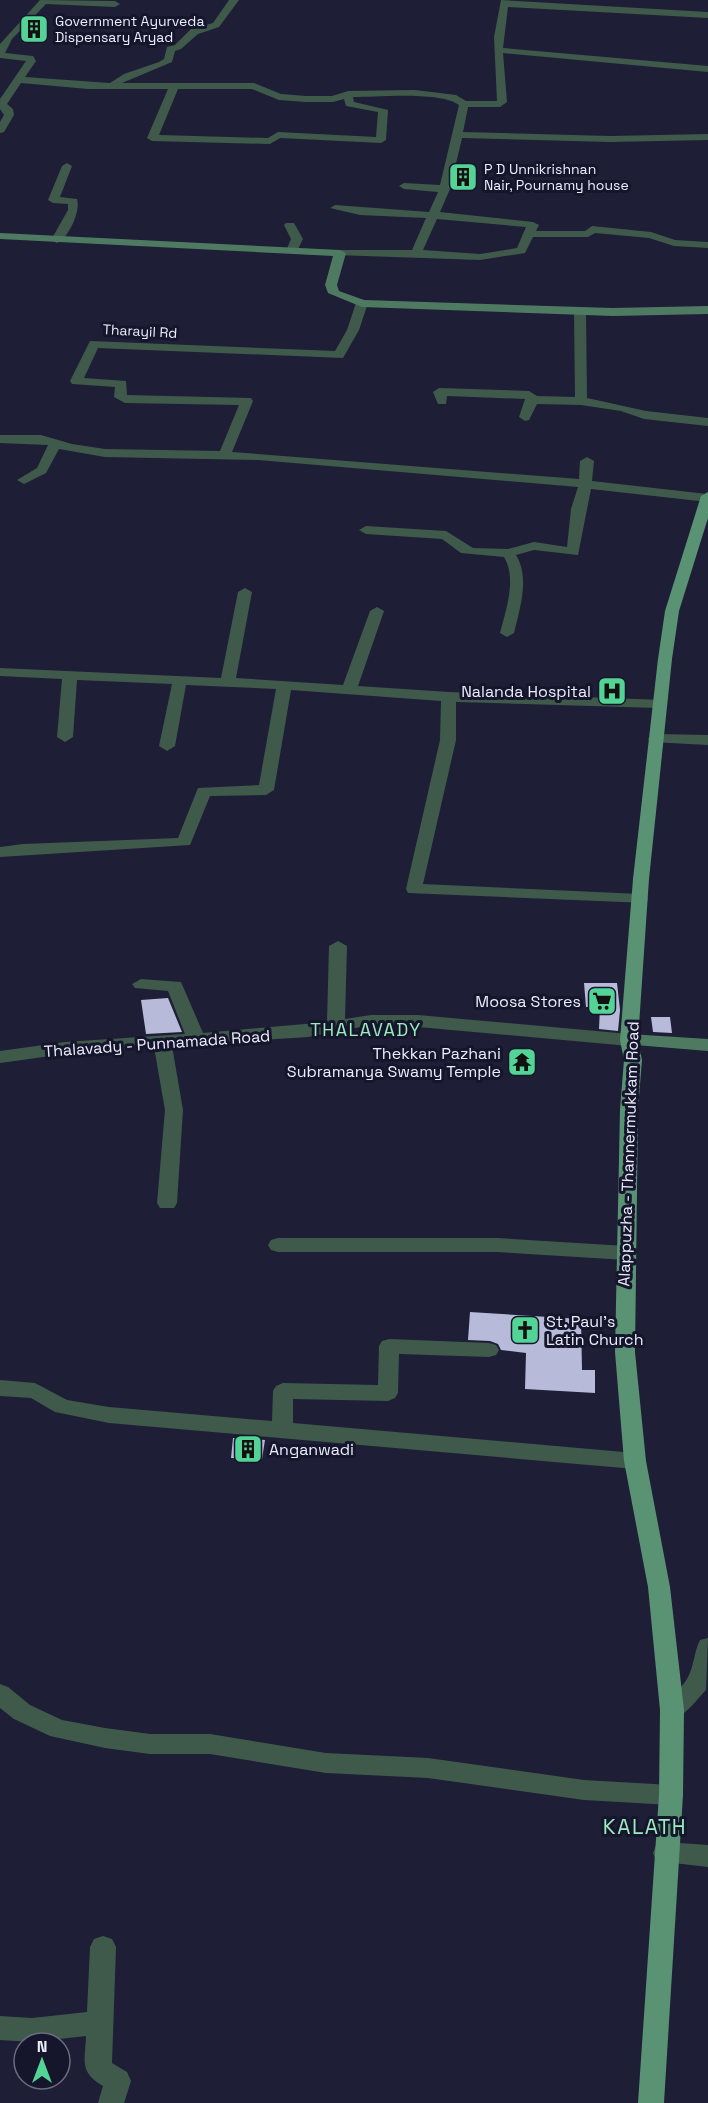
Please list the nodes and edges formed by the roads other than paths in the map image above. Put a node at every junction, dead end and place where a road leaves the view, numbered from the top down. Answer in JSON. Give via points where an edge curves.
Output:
{"nodes":[{"id":1,"x":234,"y":0,"type":"edge"},
{"id":2,"x":505,"y":2,"type":"edge"},
{"id":3,"x":115,"y":4,"type":"dead end"},
{"id":4,"x":708,"y":15,"type":"edge"},
{"id":5,"x":499,"y":50,"type":"junction"},
{"id":6,"x":0,"y":54,"type":"edge"},
{"id":7,"x":708,"y":69,"type":"edge"},
{"id":8,"x":18,"y":80,"type":"junction"},
{"id":9,"x":113,"y":86,"type":"junction"},
{"id":10,"x":174,"y":87,"type":"junction"},
{"id":11,"x":348,"y":94,"type":"junction"},
{"id":12,"x":464,"y":104,"type":"junction"},
{"id":13,"x":0,"y":130,"type":"edge"},
{"id":14,"x":456,"y":135,"type":"junction"},
{"id":15,"x":708,"y":137,"type":"edge"},
{"id":16,"x":67,"y":165,"type":"dead end"},
{"id":17,"x":404,"y":186,"type":"dead end"},
{"id":18,"x":445,"y":189,"type":"junction"},
{"id":19,"x":335,"y":208,"type":"dead end"},
{"id":20,"x":434,"y":214,"type":"junction"},
{"id":21,"x":290,"y":225,"type":"dead end"},
{"id":22,"x":527,"y":234,"type":"junction"},
{"id":23,"x":0,"y":236,"type":"edge"},
{"id":24,"x":57,"y":240,"type":"junction"},
{"id":25,"x":708,"y":245,"type":"edge"},
{"id":26,"x":292,"y":251,"type":"junction"},
{"id":27,"x":340,"y":253,"type":"junction"},
{"id":28,"x":416,"y":253,"type":"junction"},
{"id":29,"x":362,"y":303,"type":"junction"},
{"id":30,"x":708,"y":310,"type":"edge"},
{"id":31,"x":579,"y":312,"type":"junction"},
{"id":32,"x":532,"y":400,"type":"junction"},
{"id":33,"x":442,"y":401,"type":"dead end"},
{"id":34,"x":581,"y":401,"type":"junction"},
{"id":35,"x":525,"y":417,"type":"dead end"},
{"id":36,"x":708,"y":422,"type":"edge"},
{"id":37,"x":0,"y":439,"type":"edge"},
{"id":38,"x":56,"y":443,"type":"junction"},
{"id":39,"x":225,"y":454,"type":"junction"},
{"id":40,"x":587,"y":461,"type":"dead end"},
{"id":41,"x":24,"y":480,"type":"dead end"},
{"id":42,"x":585,"y":485,"type":"junction"},
{"id":43,"x":707,"y":502,"type":"edge"},
{"id":44,"x":366,"y":530,"type":"dead end"},
{"id":45,"x":507,"y":553,"type":"junction"},
{"id":46,"x":245,"y":592,"type":"dead end"},
{"id":47,"x":377,"y":611,"type":"dead end"},
{"id":48,"x":507,"y":633,"type":"dead end"},
{"id":49,"x":0,"y":672,"type":"edge"},
{"id":50,"x":70,"y":676,"type":"junction"},
{"id":51,"x":180,"y":680,"type":"junction"},
{"id":52,"x":228,"y":682,"type":"junction"},
{"id":53,"x":284,"y":685,"type":"junction"},
{"id":54,"x":350,"y":690,"type":"junction"},
{"id":55,"x":449,"y":697,"type":"junction"},
{"id":56,"x":658,"y":703,"type":"junction"},
{"id":57,"x":65,"y":738,"type":"dead end"},
{"id":58,"x":656,"y":739,"type":"junction"},
{"id":59,"x":708,"y":740,"type":"edge"},
{"id":60,"x":167,"y":746,"type":"dead end"},
{"id":61,"x":0,"y":852,"type":"edge"},
{"id":62,"x":640,"y":899,"type":"junction"},
{"id":63,"x":338,"y":946,"type":"dead end"},
{"id":64,"x":141,"y":984,"type":"dead end"},
{"id":65,"x":336,"y":1026,"type":"junction"},
{"id":66,"x":196,"y":1038,"type":"junction"},
{"id":67,"x":162,"y":1040,"type":"junction"},
{"id":68,"x":629,"y":1040,"type":"junction"},
{"id":69,"x":708,"y":1045,"type":"edge"},
{"id":70,"x":0,"y":1057,"type":"edge"},
{"id":71,"x":167,"y":1203,"type":"dead end"},
{"id":72,"x":278,"y":1245,"type":"dead end"},
{"id":73,"x":626,"y":1253,"type":"junction"},
{"id":74,"x":489,"y":1350,"type":"dead end"},
{"id":75,"x":0,"y":1388,"type":"edge"},
{"id":76,"x":282,"y":1431,"type":"junction"},
{"id":77,"x":635,"y":1461,"type":"junction"},
{"id":78,"x":706,"y":1660,"type":"edge"},
{"id":79,"x":0,"y":1694,"type":"edge"},
{"id":80,"x":672,"y":1710,"type":"junction"},
{"id":81,"x":670,"y":1794,"type":"junction"},
{"id":82,"x":665,"y":1853,"type":"junction"},
{"id":83,"x":708,"y":1856,"type":"edge"},
{"id":84,"x":103,"y":1947,"type":"dead end"},
{"id":85,"x":100,"y":2022,"type":"junction"},
{"id":86,"x":0,"y":2028,"type":"edge"},
{"id":87,"x":111,"y":2103,"type":"edge"},
{"id":88,"x":651,"y":2103,"type":"edge"}],
"edges":[{"from":1,"to":9,"type":"street","via":[[216,24],[201,27],[170,49],[169,60],[159,68],[124,76]]},
{"from":2,"to":4,"type":"street"},
{"from":2,"to":5,"type":"street"},
{"from":3,"to":6,"type":"street","via":[[44,1],[8,38]]},
{"from":5,"to":7,"type":"street"},
{"from":5,"to":12,"type":"street","via":[[502,102]]},
{"from":6,"to":8,"type":"street","via":[[30,58]]},
{"from":8,"to":9,"type":"street"},
{"from":8,"to":13,"type":"street","via":[[1,105],[9,115]]},
{"from":9,"to":10,"type":"street"},
{"from":10,"to":11,"type":"street","via":[[254,86],[279,97],[306,99],[333,99]]},
{"from":10,"to":11,"type":"street","via":[[152,138],[270,141],[278,135],[381,140],[383,110],[350,104]]},
{"from":11,"to":12,"type":"street","via":[[415,93],[456,98]]},
{"from":12,"to":14,"type":"street"},
{"from":14,"to":15,"type":"street","via":[[610,140]]},
{"from":14,"to":18,"type":"street"},
{"from":16,"to":24,"type":"street","via":[[53,200],[73,201],[73,210]]},
{"from":17,"to":18,"type":"street"},
{"from":18,"to":20,"type":"street"},
{"from":19,"to":20,"type":"street","via":[[366,213]]},
{"from":20,"to":22,"type":"street","via":[[498,217],[533,225]]},
{"from":20,"to":28,"type":"street"},
{"from":21,"to":26,"type":"street","via":[[297,239]]},
{"from":22,"to":25,"type":"street","via":[[588,234],[592,229],[607,229],[651,235],[664,242]]},
{"from":22,"to":28,"type":"street","via":[[521,251],[480,257]]},
{"from":23,"to":24,"type":"main road"},
{"from":24,"to":26,"type":"main road"},
{"from":26,"to":27,"type":"main road"},
{"from":27,"to":28,"type":"street"},
{"from":27,"to":29,"type":"main road","via":[[331,285],[334,293]]},
{"from":29,"to":31,"type":"main road"},
{"from":29,"to":39,"type":"street","name":"Tharayil Rd","via":[[339,356],[94,344],[76,381],[122,384],[120,397],[125,399],[247,401]]},
{"from":30,"to":31,"type":"main road"},
{"from":31,"to":34,"type":"street"},
{"from":32,"to":33,"type":"street","via":[[529,395],[439,392]]},
{"from":32,"to":34,"type":"street"},
{"from":32,"to":35,"type":"street"},
{"from":34,"to":36,"type":"street","via":[[644,415]]},
{"from":37,"to":38,"type":"street"},
{"from":38,"to":39,"type":"street","via":[[105,453]]},
{"from":38,"to":41,"type":"street","via":[[39,475]]},
{"from":39,"to":42,"type":"street"},
{"from":40,"to":42,"type":"street"},
{"from":42,"to":43,"type":"street"},
{"from":42,"to":45,"type":"street","via":[[573,552],[534,546]]},
{"from":43,"to":56,"type":"main road","name":"Alappuzha - Thannermukkam Road","via":[[672,611]]},
{"from":44,"to":45,"type":"street","via":[[446,535],[455,547],[466,551]]},
{"from":45,"to":48,"type":"street","via":[[516,566]]},
{"from":46,"to":52,"type":"street"},
{"from":47,"to":54,"type":"street"},
{"from":49,"to":50,"type":"street"},
{"from":50,"to":51,"type":"street"},
{"from":50,"to":57,"type":"street"},
{"from":51,"to":52,"type":"street"},
{"from":51,"to":60,"type":"street"},
{"from":52,"to":53,"type":"street"},
{"from":53,"to":54,"type":"street"},
{"from":53,"to":61,"type":"street","via":[[269,786],[266,790],[204,791],[184,842]]},
{"from":54,"to":55,"type":"street"},
{"from":55,"to":56,"type":"street"},
{"from":55,"to":62,"type":"street","via":[[448,740],[414,889]]},
{"from":56,"to":58,"type":"main road","name":"Alappuzha - Thannermukkam Road"},
{"from":58,"to":59,"type":"street"},
{"from":58,"to":62,"type":"main road","name":"Alappuzha - Thannermukkam Road"},
{"from":62,"to":68,"type":"main road","name":"Alappuzha - Thannermukkam Road"},
{"from":63,"to":65,"type":"street"},
{"from":64,"to":66,"type":"street","via":[[175,986]]},
{"from":65,"to":66,"type":"street","name":"Thalavady - Punnamada Road"},
{"from":65,"to":68,"type":"street","name":"Thalavady - Punnamada Road","via":[[371,1020],[418,1021]]},
{"from":66,"to":67,"type":"street","name":"Thalavady - Punnamada Road"},
{"from":67,"to":70,"type":"street","name":"Thalavady - Punnamada Road"},
{"from":67,"to":71,"type":"street","via":[[174,1110]]},
{"from":68,"to":69,"type":"main road","name":"Thalavady - Punnamada Road"},
{"from":68,"to":73,"type":"main road","name":"Alappuzha - Thannermukkam Road","via":[[633,1060]]},
{"from":72,"to":73,"type":"street","via":[[498,1245]]},
{"from":73,"to":77,"type":"main road","name":"Alappuzha - Thannermukkam Road","via":[[625,1352]]},
{"from":74,"to":76,"type":"street","via":[[389,1346],[388,1393],[283,1391]]},
{"from":75,"to":76,"type":"street","via":[[35,1391],[62,1407],[97,1413]]},
{"from":76,"to":77,"type":"street"},
{"from":77,"to":80,"type":"main road","name":"Alappuzha - Thannermukkam Road","via":[[659,1587]]},
{"from":78,"to":80,"type":"street","via":[[698,1683]]},
{"from":79,"to":81,"type":"street","via":[[22,1712],[58,1729],[105,1738],[150,1744],[210,1744],[326,1763],[428,1768],[584,1790]]},
{"from":80,"to":81,"type":"main road","name":"Alappuzha - Thannermukkam Road"},
{"from":81,"to":82,"type":"main road","name":"Alappuzha - Thannermukkam Road"},
{"from":82,"to":83,"type":"street"},
{"from":82,"to":88,"type":"main road","name":"Alappuzha - Thannermukkam Road"},
{"from":84,"to":85,"type":"street"},
{"from":85,"to":86,"type":"street","via":[[32,2030]]},
{"from":85,"to":87,"type":"street","via":[[98,2069],[118,2081]]}]}
